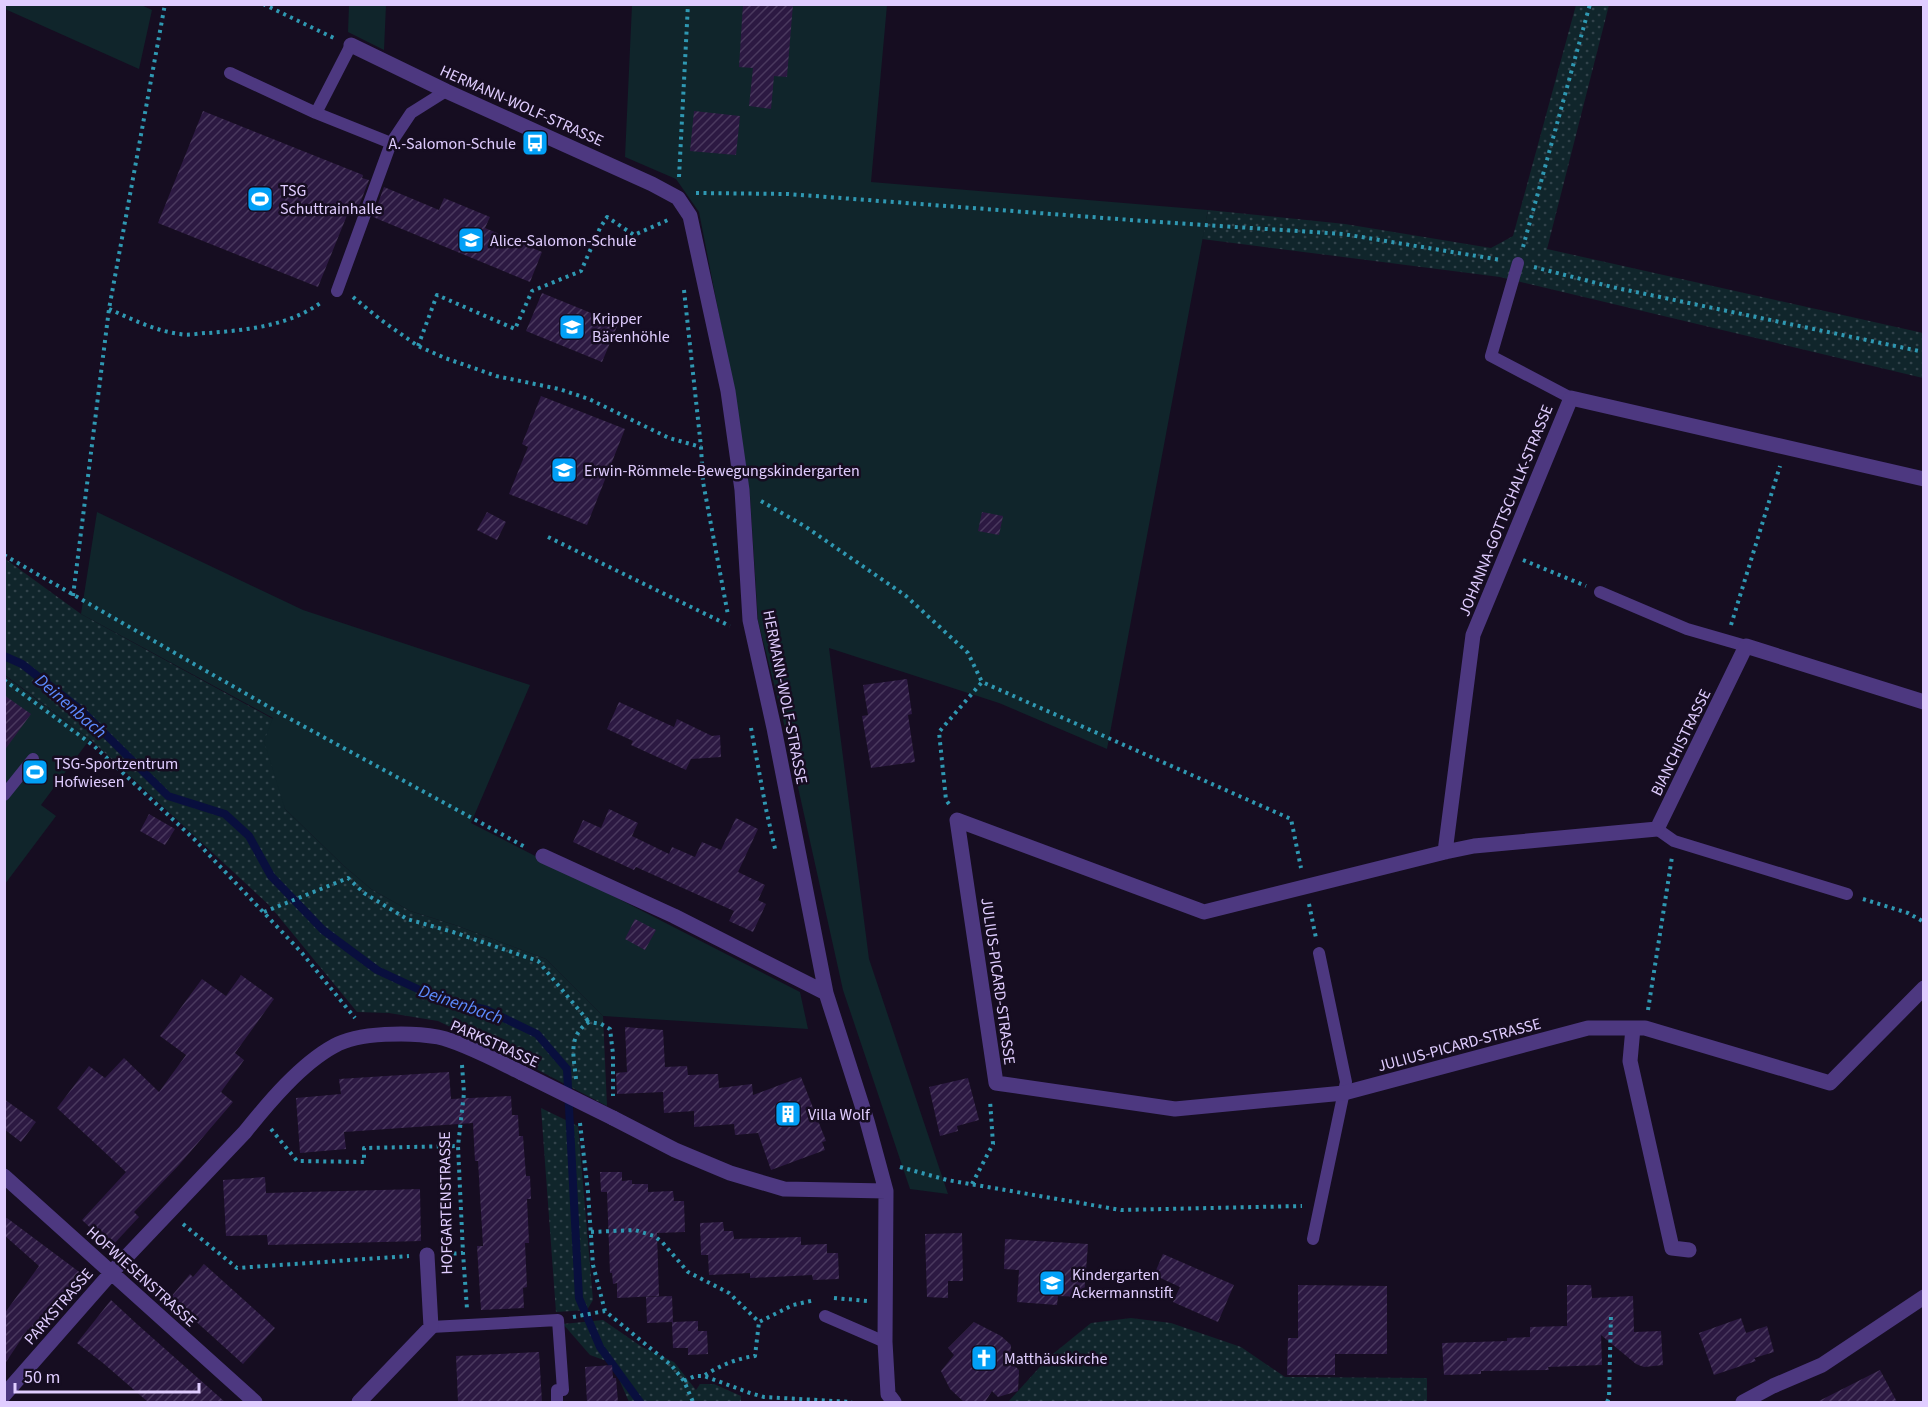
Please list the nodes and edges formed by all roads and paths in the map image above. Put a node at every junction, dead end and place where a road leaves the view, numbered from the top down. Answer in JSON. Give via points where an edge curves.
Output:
{"nodes":[{"id":1,"x":165,"y":4,"type":"edge"},
{"id":2,"x":263,"y":4,"type":"edge"},
{"id":3,"x":688,"y":4,"type":"edge"},
{"id":4,"x":1590,"y":4,"type":"edge"},
{"id":5,"x":351,"y":45,"type":"junction"},
{"id":6,"x":230,"y":74,"type":"dead end"},
{"id":7,"x":446,"y":91,"type":"junction"},
{"id":8,"x":316,"y":113,"type":"junction"},
{"id":9,"x":391,"y":143,"type":"junction"},
{"id":10,"x":678,"y":198,"type":"junction"},
{"id":11,"x":670,"y":219,"type":"dead end"},
{"id":12,"x":1518,"y":263,"type":"junction"},
{"id":13,"x":337,"y":291,"type":"junction"},
{"id":14,"x":110,"y":309,"type":"junction"},
{"id":15,"x":418,"y":346,"type":"junction"},
{"id":16,"x":1923,"y":352,"type":"edge"},
{"id":17,"x":1571,"y":398,"type":"junction"},
{"id":18,"x":701,"y":447,"type":"dead end"},
{"id":19,"x":1786,"y":448,"type":"junction"},
{"id":20,"x":1923,"y":478,"type":"edge"},
{"id":21,"x":742,"y":490,"type":"junction"},
{"id":22,"x":548,"y":537,"type":"dead end"},
{"id":23,"x":1506,"y":553,"type":"junction"},
{"id":24,"x":4,"y":555,"type":"edge"},
{"id":25,"x":1600,"y":592,"type":"joint"},
{"id":26,"x":73,"y":596,"type":"junction"},
{"id":27,"x":730,"y":626,"type":"dead end"},
{"id":28,"x":1726,"y":640,"type":"junction"},
{"id":29,"x":1746,"y":646,"type":"junction"},
{"id":30,"x":4,"y":680,"type":"edge"},
{"id":31,"x":982,"y":682,"type":"junction"},
{"id":32,"x":1923,"y":702,"type":"edge"},
{"id":33,"x":33,"y":759,"type":"dead end"},
{"id":34,"x":4,"y":795,"type":"edge"},
{"id":35,"x":957,"y":820,"type":"junction"},
{"id":36,"x":1658,"y":829,"type":"junction"},
{"id":37,"x":1674,"y":841,"type":"junction"},
{"id":38,"x":1445,"y":852,"type":"junction"},
{"id":39,"x":543,"y":856,"type":"joint"},
{"id":40,"x":1305,"y":887,"type":"junction"},
{"id":41,"x":1847,"y":894,"type":"joint"},
{"id":42,"x":264,"y":912,"type":"junction"},
{"id":43,"x":1923,"y":922,"type":"edge"},
{"id":44,"x":1319,"y":953,"type":"joint"},
{"id":45,"x":1923,"y":988,"type":"edge"},
{"id":46,"x":826,"y":993,"type":"junction"},
{"id":47,"x":589,"y":1022,"type":"junction"},
{"id":48,"x":1639,"y":1028,"type":"junction"},
{"id":49,"x":369,"y":1035,"type":"junction"},
{"id":50,"x":461,"y":1045,"type":"junction"},
{"id":51,"x":576,"y":1080,"type":"dead end"},
{"id":52,"x":996,"y":1083,"type":"junction"},
{"id":53,"x":1344,"y":1093,"type":"junction"},
{"id":54,"x":259,"y":1114,"type":"junction"},
{"id":55,"x":579,"y":1115,"type":"dead end"},
{"id":56,"x":613,"y":1118,"type":"junction"},
{"id":57,"x":458,"y":1146,"type":"junction"},
{"id":58,"x":904,"y":1168,"type":"dead end"},
{"id":59,"x":4,"y":1176,"type":"edge"},
{"id":60,"x":972,"y":1184,"type":"junction"},
{"id":61,"x":886,"y":1191,"type":"junction"},
{"id":62,"x":1320,"y":1205,"type":"junction"},
{"id":63,"x":168,"y":1213,"type":"junction"},
{"id":64,"x":591,"y":1232,"type":"junction"},
{"id":65,"x":1313,"y":1239,"type":"dead end"},
{"id":66,"x":1689,"y":1250,"type":"dead end"},
{"id":67,"x":462,"y":1253,"type":"junction"},
{"id":68,"x":427,"y":1255,"type":"junction"},
{"id":69,"x":112,"y":1272,"type":"junction"},
{"id":70,"x":1923,"y":1297,"type":"edge"},
{"id":71,"x":828,"y":1298,"type":"dead end"},
{"id":72,"x":816,"y":1300,"type":"dead end"},
{"id":73,"x":884,"y":1302,"type":"junction"},
{"id":74,"x":605,"y":1311,"type":"junction"},
{"id":75,"x":1611,"y":1314,"type":"dead end"},
{"id":76,"x":825,"y":1316,"type":"dead end"},
{"id":77,"x":558,"y":1320,"type":"junction"},
{"id":78,"x":759,"y":1322,"type":"junction"},
{"id":79,"x":468,"y":1324,"type":"junction"},
{"id":80,"x":431,"y":1327,"type":"junction"},
{"id":81,"x":885,"y":1342,"type":"junction"},
{"id":82,"x":704,"y":1376,"type":"junction"},
{"id":83,"x":684,"y":1381,"type":"junction"},
{"id":84,"x":4,"y":1395,"type":"edge"},
{"id":85,"x":255,"y":1402,"type":"edge"},
{"id":86,"x":360,"y":1402,"type":"edge"},
{"id":87,"x":557,"y":1402,"type":"edge"},
{"id":88,"x":693,"y":1402,"type":"edge"},
{"id":89,"x":852,"y":1402,"type":"edge"},
{"id":90,"x":894,"y":1402,"type":"edge"},
{"id":91,"x":1607,"y":1402,"type":"edge"},
{"id":92,"x":1743,"y":1402,"type":"edge"}],
"edges":[{"from":1,"to":14,"type":"path"},
{"from":2,"to":5,"type":"path"},
{"from":3,"to":10,"type":"path"},
{"from":4,"to":12,"type":"path"},
{"from":5,"to":7,"type":"street","name":"HERMANN-WOLF-STRASSE"},
{"from":5,"to":8,"type":"lane"},
{"from":6,"to":8,"type":"lane"},
{"from":7,"to":9,"type":"lane","via":[[411,113]]},
{"from":7,"to":10,"type":"street","name":"HERMANN-WOLF-STRASSE"},
{"from":8,"to":9,"type":"lane"},
{"from":9,"to":13,"type":"lane"},
{"from":10,"to":12,"type":"path","via":[[700,191],[788,194],[1343,234]]},
{"from":10,"to":21,"type":"street","name":"HERMANN-WOLF-STRASSE","via":[[690,216],[728,391]]},
{"from":11,"to":15,"type":"path","via":[[634,235],[607,217],[581,272],[532,291],[515,329],[437,295]]},
{"from":12,"to":16,"type":"path"},
{"from":12,"to":17,"type":"lane","via":[[1491,356]]},
{"from":13,"to":14,"type":"path","via":[[316,307],[277,324],[236,331],[181,335]]},
{"from":13,"to":15,"type":"path","via":[[352,296]]},
{"from":14,"to":26,"type":"path"},
{"from":15,"to":18,"type":"path","via":[[496,376],[589,399],[669,438]]},
{"from":17,"to":19,"type":"street","name":"JOHANNA-GOTTSCHALK-STRASSE"},
{"from":17,"to":23,"type":"street","name":"JOHANNA-GOTTSCHALK-STRASSE"},
{"from":19,"to":20,"type":"street","name":"JOHANNA-GOTTSCHALK-STRASSE"},
{"from":19,"to":28,"type":"path"},
{"from":21,"to":31,"type":"path","via":[[806,527],[906,596],[968,653]]},
{"from":21,"to":46,"type":"street","name":"HERMANN-WOLF-STRASSE","via":[[750,620]]},
{"from":22,"to":27,"type":"path"},
{"from":23,"to":25,"type":"path"},
{"from":23,"to":38,"type":"street","name":"JOHANNA-GOTTSCHALK-STRASSE","via":[[1473,635]]},
{"from":24,"to":26,"type":"path"},
{"from":25,"to":28,"type":"lane"},
{"from":26,"to":39,"type":"path"},
{"from":28,"to":29,"type":"lane"},
{"from":29,"to":32,"type":"street"},
{"from":29,"to":36,"type":"street","name":"BIANCHISTRASSE"},
{"from":30,"to":42,"type":"path","via":[[94,746],[195,840]]},
{"from":31,"to":35,"type":"path","via":[[939,732],[946,800]]},
{"from":31,"to":40,"type":"path","via":[[1291,819]]},
{"from":33,"to":34,"type":"lane"},
{"from":35,"to":40,"type":"street","via":[[1204,912]]},
{"from":35,"to":52,"type":"street","name":"JULIUS-PICARD-STRASSE"},
{"from":36,"to":37,"type":"lane"},
{"from":36,"to":38,"type":"street"},
{"from":37,"to":41,"type":"lane"},
{"from":37,"to":48,"type":"path"},
{"from":38,"to":40,"type":"street"},
{"from":39,"to":46,"type":"street","via":[[674,916]]},
{"from":40,"to":44,"type":"path"},
{"from":41,"to":43,"type":"path","via":[[1908,913]]},
{"from":42,"to":47,"type":"path","via":[[348,878],[364,893],[407,919],[538,961]]},
{"from":42,"to":49,"type":"path"},
{"from":44,"to":53,"type":"lane","via":[[1346,1082]]},
{"from":45,"to":48,"type":"street","name":"JULIUS-PICARD-STRASSE","via":[[1830,1083]]},
{"from":46,"to":61,"type":"street","name":"HERMANN-WOLF-STRASSE"},
{"from":47,"to":51,"type":"path","via":[[578,1029],[574,1040]]},
{"from":47,"to":56,"type":"path","via":[[610,1029]]},
{"from":48,"to":53,"type":"street","name":"JULIUS-PICARD-STRASSE","via":[[1588,1028]]},
{"from":48,"to":66,"type":"street","via":[[1630,1061],[1672,1248]]},
{"from":49,"to":50,"type":"street","name":"PARKSTRASSE","via":[[438,1037]]},
{"from":49,"to":54,"type":"street","name":"PARKSTRASSE","via":[[335,1045],[304,1068]]},
{"from":50,"to":56,"type":"street","name":"PARKSTRASSE","bridge":true},
{"from":50,"to":57,"type":"path","name":"HOFGARTENSTRASSE","via":[[464,1092]]},
{"from":52,"to":53,"type":"street","name":"JULIUS-PICARD-STRASSE","via":[[1175,1109]]},
{"from":52,"to":60,"type":"path","via":[[990,1098],[993,1144]]},
{"from":53,"to":62,"type":"lane"},
{"from":54,"to":57,"type":"path","via":[[297,1161],[364,1162],[363,1148]]},
{"from":54,"to":63,"type":"street","name":"PARKSTRASSE"},
{"from":55,"to":64,"type":"path"},
{"from":56,"to":61,"type":"street","name":"PARKSTRASSE","via":[[730,1173],[784,1189]]},
{"from":57,"to":67,"type":"path","name":"HOFGARTENSTRASSE"},
{"from":58,"to":60,"type":"path"},
{"from":59,"to":69,"type":"street","name":"HOFWIESENSTRASSE"},
{"from":60,"to":62,"type":"path","via":[[1121,1210]]},
{"from":61,"to":73,"type":"street","name":"HERMANN-WOLF-STRASSE"},
{"from":62,"to":65,"type":"lane"},
{"from":63,"to":68,"type":"path","via":[[237,1268]]},
{"from":63,"to":69,"type":"street","name":"PARKSTRASSE"},
{"from":64,"to":74,"type":"path","via":[[592,1265]]},
{"from":64,"to":78,"type":"path","via":[[634,1230],[654,1236],[688,1272],[729,1293]]},
{"from":67,"to":68,"type":"path"},
{"from":67,"to":79,"type":"path","name":"HOFGARTENSTRASSE"},
{"from":68,"to":80,"type":"street","name":"HOFGARTENSTRASSE"},
{"from":69,"to":84,"type":"street","name":"PARKSTRASSE"},
{"from":69,"to":85,"type":"street","name":"HOFWIESENSTRASSE"},
{"from":70,"to":92,"type":"street","via":[[1822,1365]]},
{"from":71,"to":73,"type":"path"},
{"from":72,"to":78,"type":"path","via":[[793,1305]]},
{"from":73,"to":81,"type":"street","name":"HERMANN-WOLF-STRASSE"},
{"from":74,"to":77,"type":"path"},
{"from":74,"to":83,"type":"path","via":[[665,1359]]},
{"from":75,"to":91,"type":"path"},
{"from":76,"to":81,"type":"lane"},
{"from":77,"to":79,"type":"lane"},
{"from":77,"to":87,"type":"lane","via":[[563,1390],[557,1390]]},
{"from":78,"to":82,"type":"path","via":[[755,1356],[716,1368]]},
{"from":79,"to":80,"type":"lane"},
{"from":80,"to":86,"type":"street"},
{"from":81,"to":90,"type":"street","name":"HERMANN-WOLF-STRASSE","via":[[888,1394]]},
{"from":82,"to":83,"type":"path"},
{"from":82,"to":89,"type":"path","via":[[764,1397]]},
{"from":83,"to":88,"type":"path"}]}
